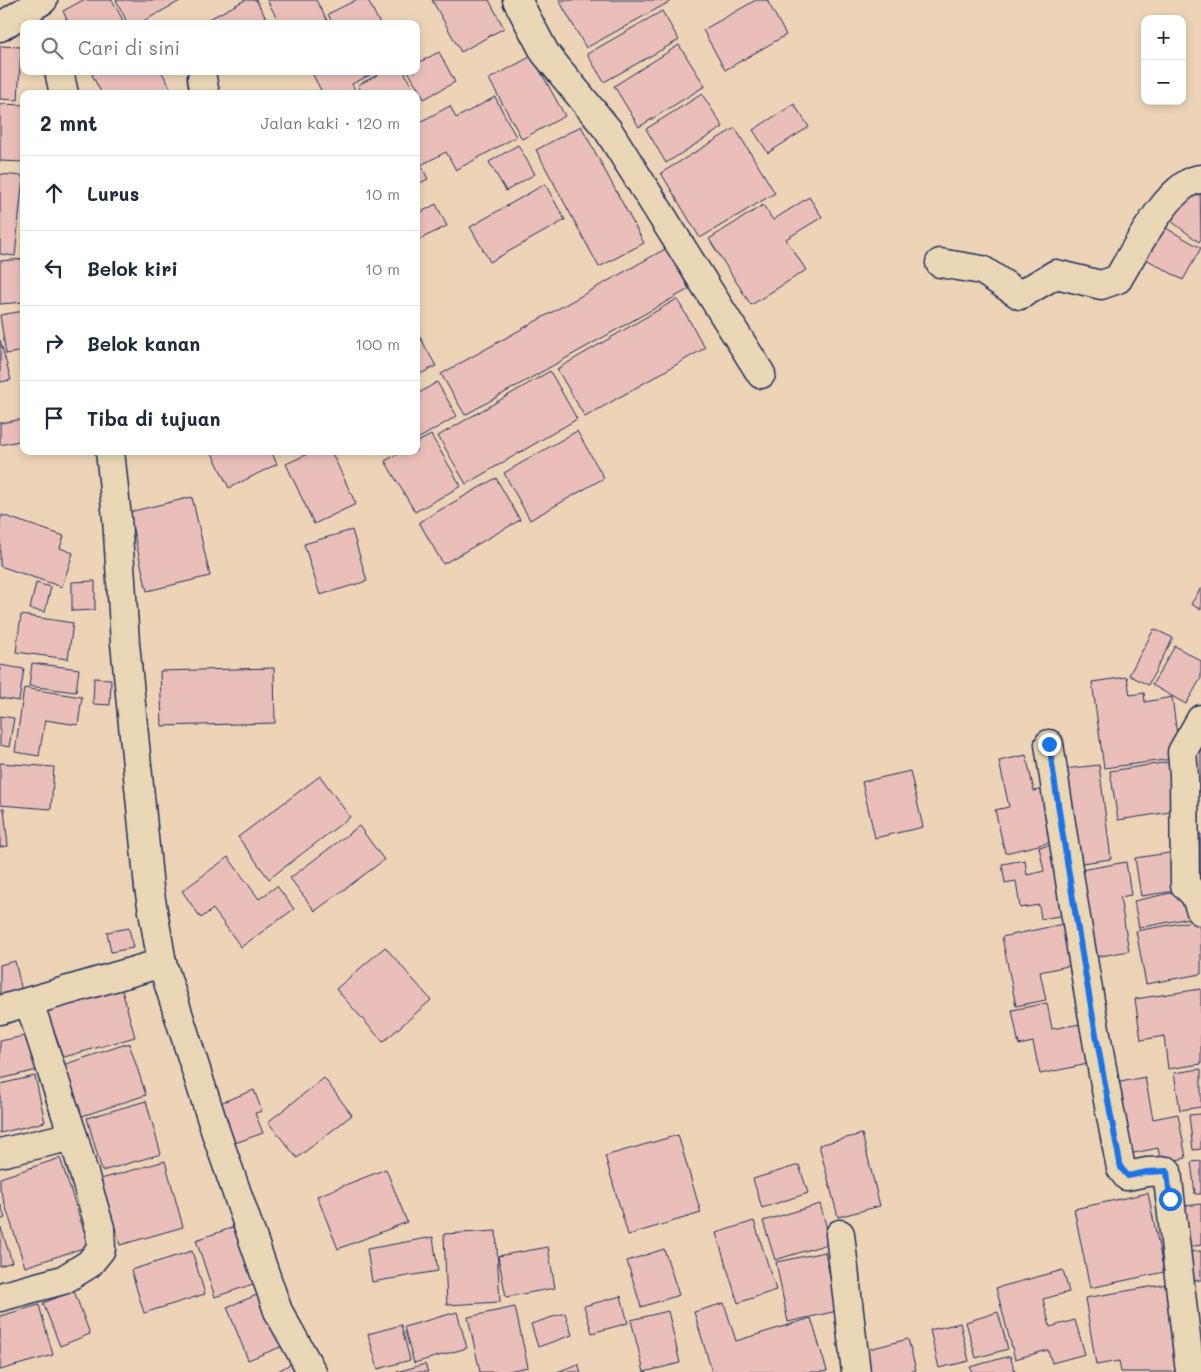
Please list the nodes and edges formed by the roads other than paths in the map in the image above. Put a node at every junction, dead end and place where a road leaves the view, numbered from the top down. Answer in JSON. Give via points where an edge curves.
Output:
{"nodes":[{"id":1,"x":44,"y":0,"type":"edge"},
{"id":2,"x":517,"y":0,"type":"edge"},
{"id":3,"x":49,"y":20,"type":"edge"},
{"id":4,"x":0,"y":27,"type":"edge"},
{"id":5,"x":60,"y":75,"type":"edge"},
{"id":6,"x":63,"y":90,"type":"edge"},
{"id":7,"x":1201,"y":180,"type":"edge"},
{"id":8,"x":940,"y":263,"type":"dead end"},
{"id":9,"x":761,"y":374,"type":"dead end"},
{"id":10,"x":110,"y":455,"type":"edge"},
{"id":11,"x":1201,"y":719,"type":"edge"},
{"id":12,"x":1049,"y":744,"type":"dead end"},
{"id":13,"x":1201,"y":911,"type":"edge"},
{"id":14,"x":162,"y":963,"type":"junction"},
{"id":15,"x":29,"y":1002,"type":"junction"},
{"id":16,"x":0,"y":1010,"type":"edge"},
{"id":17,"x":73,"y":1136,"type":"junction"},
{"id":18,"x":0,"y":1153,"type":"edge"},
{"id":19,"x":840,"y":1234,"type":"dead end"},
{"id":20,"x":0,"y":1297,"type":"edge"},
{"id":21,"x":312,"y":1372,"type":"edge"},
{"id":22,"x":856,"y":1372,"type":"edge"},
{"id":23,"x":1190,"y":1372,"type":"edge"}],
"edges":[{"from":1,"to":3,"type":"street"},
{"from":1,"to":4,"type":"street"},
{"from":2,"to":9,"type":"street","via":[[545,53],[608,130]]},
{"from":5,"to":6,"type":"street"},
{"from":7,"to":8,"type":"street","via":[[1194,180],[1177,191],[1149,226],[1118,279],[1101,285],[1056,274],[1020,295],[982,270]]},
{"from":10,"to":14,"type":"street","via":[[148,878]]},
{"from":11,"to":13,"type":"street","via":[[1182,752],[1185,885],[1195,895]]},
{"from":12,"to":23,"type":"street","via":[[1073,904],[1121,1168],[1128,1176],[1167,1171]]},
{"from":14,"to":15,"type":"street"},
{"from":14,"to":21,"type":"street","via":[[216,1133],[278,1311]]},
{"from":15,"to":16,"type":"street"},
{"from":15,"to":17,"type":"street"},
{"from":17,"to":18,"type":"street"},
{"from":17,"to":20,"type":"street","via":[[100,1228],[101,1249],[89,1264],[63,1280]]},
{"from":19,"to":22,"type":"street"}]}
